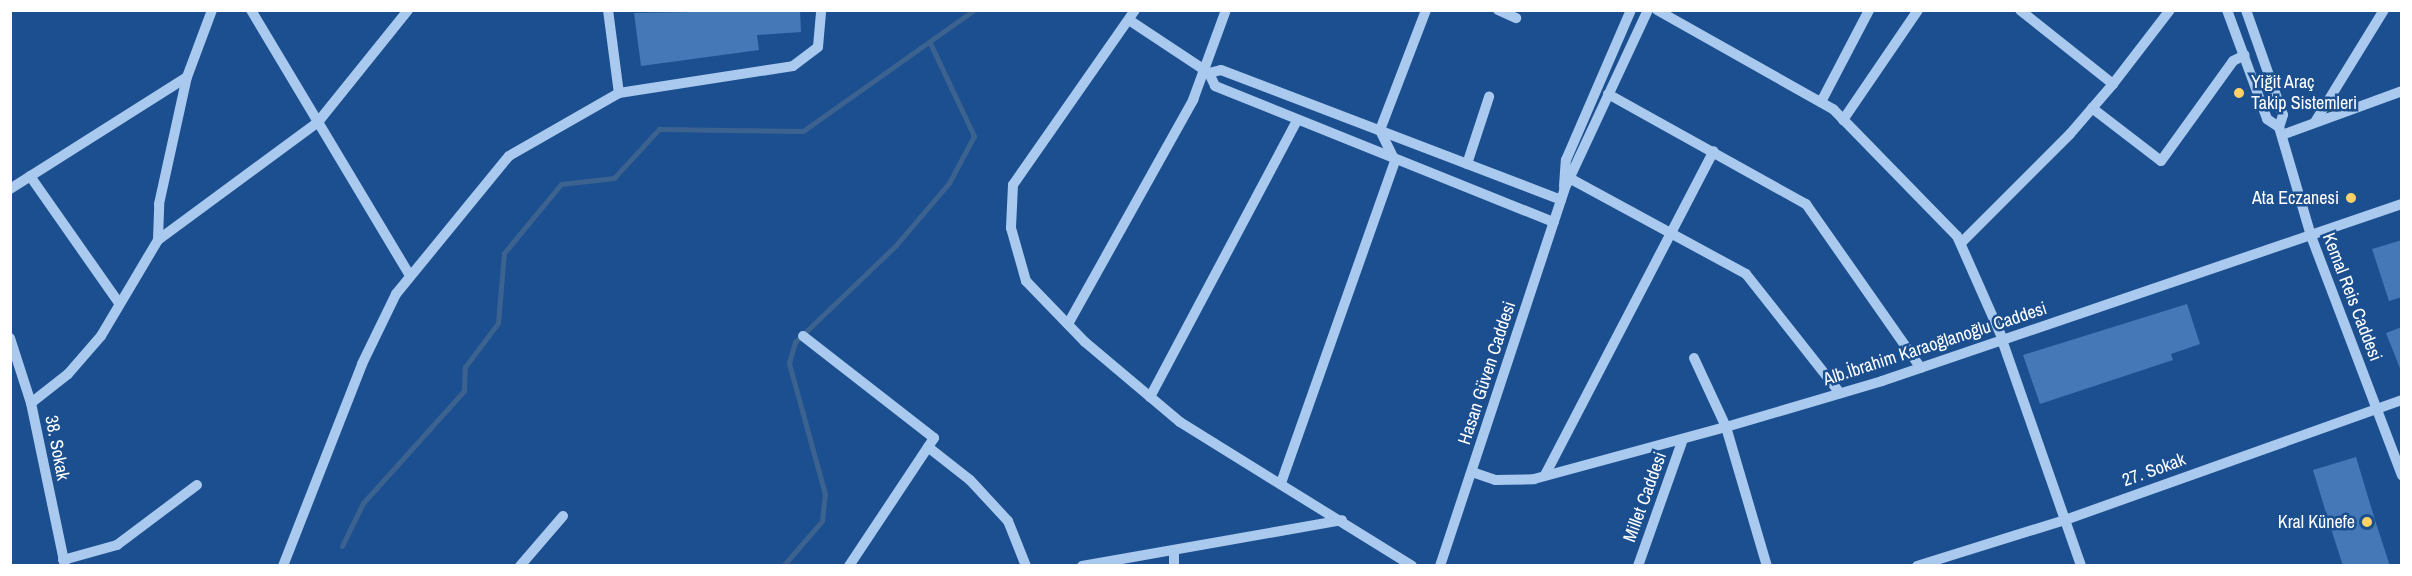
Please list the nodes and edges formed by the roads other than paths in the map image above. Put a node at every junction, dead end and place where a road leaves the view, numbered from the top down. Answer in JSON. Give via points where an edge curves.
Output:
{"nodes":[{"id":1,"x":212,"y":10,"type":"edge"},
{"id":2,"x":251,"y":10,"type":"edge"},
{"id":3,"x":408,"y":10,"type":"edge"},
{"id":4,"x":608,"y":10,"type":"edge"},
{"id":5,"x":821,"y":10,"type":"edge"},
{"id":6,"x":1226,"y":10,"type":"edge"},
{"id":7,"x":1426,"y":10,"type":"edge"},
{"id":8,"x":1498,"y":10,"type":"edge"},
{"id":9,"x":1631,"y":10,"type":"edge"},
{"id":10,"x":1648,"y":10,"type":"edge"},
{"id":11,"x":1657,"y":10,"type":"edge"},
{"id":12,"x":1869,"y":10,"type":"edge"},
{"id":13,"x":1918,"y":10,"type":"edge"},
{"id":14,"x":2020,"y":10,"type":"edge"},
{"id":15,"x":2170,"y":10,"type":"edge"},
{"id":16,"x":2227,"y":10,"type":"edge"},
{"id":17,"x":2246,"y":10,"type":"edge"},
{"id":18,"x":2385,"y":10,"type":"edge"},
{"id":19,"x":1132,"y":15,"type":"edge"},
{"id":20,"x":1516,"y":18,"type":"dead end"},
{"id":21,"x":2245,"y":55,"type":"junction"},
{"id":22,"x":1206,"y":71,"type":"junction"},
{"id":23,"x":187,"y":77,"type":"junction"},
{"id":24,"x":2113,"y":84,"type":"junction"},
{"id":25,"x":2402,"y":90,"type":"edge"},
{"id":26,"x":619,"y":93,"type":"junction"},
{"id":27,"x":1608,"y":94,"type":"junction"},
{"id":28,"x":1489,"y":97,"type":"dead end"},
{"id":29,"x":1821,"y":102,"type":"junction"},
{"id":30,"x":2092,"y":108,"type":"junction"},
{"id":31,"x":1298,"y":120,"type":"junction"},
{"id":32,"x":1843,"y":120,"type":"junction"},
{"id":33,"x":318,"y":122,"type":"junction"},
{"id":34,"x":2315,"y":122,"type":"junction"},
{"id":35,"x":1380,"y":130,"type":"junction"},
{"id":36,"x":2280,"y":131,"type":"junction"},
{"id":37,"x":1714,"y":151,"type":"junction"},
{"id":38,"x":1395,"y":160,"type":"junction"},
{"id":39,"x":1467,"y":165,"type":"junction"},
{"id":40,"x":30,"y":176,"type":"junction"},
{"id":41,"x":1571,"y":178,"type":"junction"},
{"id":42,"x":10,"y":189,"type":"edge"},
{"id":43,"x":1562,"y":195,"type":"junction"},
{"id":44,"x":2402,"y":204,"type":"edge"},
{"id":45,"x":1554,"y":222,"type":"junction"},
{"id":46,"x":1671,"y":232,"type":"junction"},
{"id":47,"x":2311,"y":236,"type":"junction"},
{"id":48,"x":158,"y":240,"type":"junction"},
{"id":49,"x":1961,"y":243,"type":"junction"},
{"id":50,"x":410,"y":276,"type":"junction"},
{"id":51,"x":119,"y":303,"type":"junction"},
{"id":52,"x":1068,"y":324,"type":"junction"},
{"id":53,"x":803,"y":336,"type":"dead end"},
{"id":54,"x":2002,"y":340,"type":"junction"},
{"id":55,"x":11,"y":341,"type":"edge"},
{"id":56,"x":1694,"y":358,"type":"dead end"},
{"id":57,"x":1921,"y":368,"type":"junction"},
{"id":58,"x":1840,"y":393,"type":"junction"},
{"id":59,"x":1150,"y":397,"type":"junction"},
{"id":60,"x":2402,"y":400,"type":"edge"},
{"id":61,"x":31,"y":403,"type":"junction"},
{"id":62,"x":2377,"y":409,"type":"junction"},
{"id":63,"x":1726,"y":427,"type":"junction"},
{"id":64,"x":1683,"y":439,"type":"junction"},
{"id":65,"x":928,"y":447,"type":"junction"},
{"id":66,"x":1472,"y":472,"type":"junction"},
{"id":67,"x":1545,"y":476,"type":"junction"},
{"id":68,"x":2402,"y":476,"type":"edge"},
{"id":69,"x":1281,"y":483,"type":"junction"},
{"id":70,"x":197,"y":485,"type":"dead end"},
{"id":71,"x":563,"y":516,"type":"dead end"},
{"id":72,"x":1342,"y":520,"type":"junction"},
{"id":73,"x":2065,"y":520,"type":"junction"},
{"id":74,"x":1174,"y":550,"type":"junction"},
{"id":75,"x":64,"y":563,"type":"edge"},
{"id":76,"x":283,"y":566,"type":"edge"},
{"id":77,"x":520,"y":566,"type":"edge"},
{"id":78,"x":849,"y":566,"type":"edge"},
{"id":79,"x":1026,"y":566,"type":"edge"},
{"id":80,"x":1082,"y":566,"type":"edge"},
{"id":81,"x":1174,"y":566,"type":"edge"},
{"id":82,"x":1412,"y":566,"type":"edge"},
{"id":83,"x":1440,"y":566,"type":"edge"},
{"id":84,"x":1638,"y":566,"type":"edge"},
{"id":85,"x":1767,"y":566,"type":"edge"},
{"id":86,"x":1917,"y":566,"type":"edge"},
{"id":87,"x":2081,"y":566,"type":"edge"}],
"edges":[{"from":1,"to":23,"type":"street"},
{"from":2,"to":33,"type":"street"},
{"from":3,"to":33,"type":"street"},
{"from":4,"to":26,"type":"street"},
{"from":5,"to":26,"type":"street","via":[[818,46],[793,66]]},
{"from":6,"to":22,"type":"street"},
{"from":7,"to":35,"type":"street"},
{"from":8,"to":20,"type":"street"},
{"from":9,"to":43,"type":"street","name":"Hasan Güven Caddesi","via":[[1566,160]]},
{"from":10,"to":27,"type":"street","name":"Hasan Güven Caddesi"},
{"from":11,"to":29,"type":"street"},
{"from":12,"to":29,"type":"street"},
{"from":13,"to":32,"type":"street"},
{"from":14,"to":24,"type":"street"},
{"from":15,"to":24,"type":"street"},
{"from":16,"to":21,"type":"street","name":"Kemal Reis Caddesi"},
{"from":17,"to":36,"type":"street","name":"Kemal Reis Caddesi","via":[[2283,115]]},
{"from":18,"to":34,"type":"street"},
{"from":19,"to":22,"type":"street"},
{"from":19,"to":52,"type":"street","via":[[1013,185],[1011,228],[1026,281]]},
{"from":21,"to":30,"type":"street","via":[[2233,61],[2161,161]]},
{"from":21,"to":36,"type":"street","name":"Kemal Reis Caddesi","via":[[2268,119]]},
{"from":22,"to":31,"type":"street","via":[[1215,86]]},
{"from":22,"to":35,"type":"street","via":[[1221,70]]},
{"from":22,"to":52,"type":"street"},
{"from":23,"to":40,"type":"street"},
{"from":23,"to":48,"type":"street","via":[[159,204]]},
{"from":24,"to":30,"type":"street"},
{"from":25,"to":34,"type":"street"},
{"from":26,"to":50,"type":"street","via":[[509,156]]},
{"from":27,"to":37,"type":"street"},
{"from":27,"to":41,"type":"street","name":"Hasan Güven Caddesi"},
{"from":28,"to":39,"type":"street"},
{"from":29,"to":32,"type":"street"},
{"from":30,"to":49,"type":"street"},
{"from":31,"to":38,"type":"street"},
{"from":31,"to":59,"type":"street"},
{"from":32,"to":49,"type":"street"},
{"from":33,"to":48,"type":"street"},
{"from":33,"to":50,"type":"street"},
{"from":34,"to":36,"type":"street"},
{"from":35,"to":38,"type":"street"},
{"from":35,"to":39,"type":"street"},
{"from":36,"to":47,"type":"street","name":"Kemal Reis Caddesi"},
{"from":37,"to":46,"type":"street"},
{"from":37,"to":57,"type":"street","via":[[1806,204]]},
{"from":38,"to":45,"type":"street"},
{"from":38,"to":69,"type":"street"},
{"from":39,"to":43,"type":"street"},
{"from":40,"to":42,"type":"street"},
{"from":40,"to":51,"type":"street"},
{"from":41,"to":43,"type":"street","name":"Hasan Güven Caddesi"},
{"from":41,"to":46,"type":"street"},
{"from":43,"to":45,"type":"street","name":"Hasan Güven Caddesi"},
{"from":44,"to":47,"type":"street","name":"Alb.İbrahim Karaoğlanoğlu Caddesi"},
{"from":45,"to":66,"type":"street","name":"Hasan Güven Caddesi"},
{"from":46,"to":58,"type":"street","via":[[1746,274]]},
{"from":46,"to":67,"type":"street"},
{"from":47,"to":54,"type":"street","name":"Alb.İbrahim Karaoğlanoğlu Caddesi"},
{"from":47,"to":62,"type":"street","name":"Kemal Reis Caddesi"},
{"from":48,"to":51,"type":"street"},
{"from":49,"to":54,"type":"street"},
{"from":50,"to":76,"type":"street","via":[[362,364]]},
{"from":51,"to":61,"type":"street","via":[[101,336],[68,374]]},
{"from":52,"to":59,"type":"street"},
{"from":53,"to":65,"type":"street","via":[[934,438]]},
{"from":54,"to":57,"type":"street","name":"Alb.İbrahim Karaoğlanoğlu Caddesi"},
{"from":54,"to":73,"type":"street"},
{"from":55,"to":61,"type":"street","name":"38. Sokak"},
{"from":56,"to":63,"type":"street"},
{"from":57,"to":58,"type":"street","name":"Alb.İbrahim Karaoğlanoğlu Caddesi"},
{"from":58,"to":63,"type":"street","name":"Alb.İbrahim Karaoğlanoğlu Caddesi"},
{"from":59,"to":69,"type":"street","via":[[1180,422]]},
{"from":60,"to":62,"type":"street","name":"27. Sokak"},
{"from":61,"to":75,"type":"street","name":"38. Sokak"},
{"from":62,"to":68,"type":"street","name":"Kemal Reis Caddesi"},
{"from":62,"to":73,"type":"street","name":"27. Sokak"},
{"from":63,"to":64,"type":"street","name":"Alb.İbrahim Karaoğlanoğlu Caddesi"},
{"from":63,"to":85,"type":"street"},
{"from":64,"to":67,"type":"street","name":"Alb.İbrahim Karaoğlanoğlu Caddesi"},
{"from":64,"to":84,"type":"street","name":"Millet Caddesi"},
{"from":65,"to":78,"type":"street"},
{"from":65,"to":79,"type":"street","via":[[970,480],[1008,521]]},
{"from":66,"to":67,"type":"street","name":"Alb.İbrahim Karaoğlanoğlu Caddesi","via":[[1495,480]]},
{"from":66,"to":83,"type":"street","name":"Hasan Güven Caddesi"},
{"from":69,"to":72,"type":"street"},
{"from":70,"to":75,"type":"street","via":[[117,545]]},
{"from":71,"to":77,"type":"street"},
{"from":72,"to":74,"type":"street"},
{"from":72,"to":82,"type":"street"},
{"from":73,"to":86,"type":"street","name":"27. Sokak"},
{"from":73,"to":87,"type":"street"},
{"from":74,"to":80,"type":"street"},
{"from":74,"to":81,"type":"street"}]}
